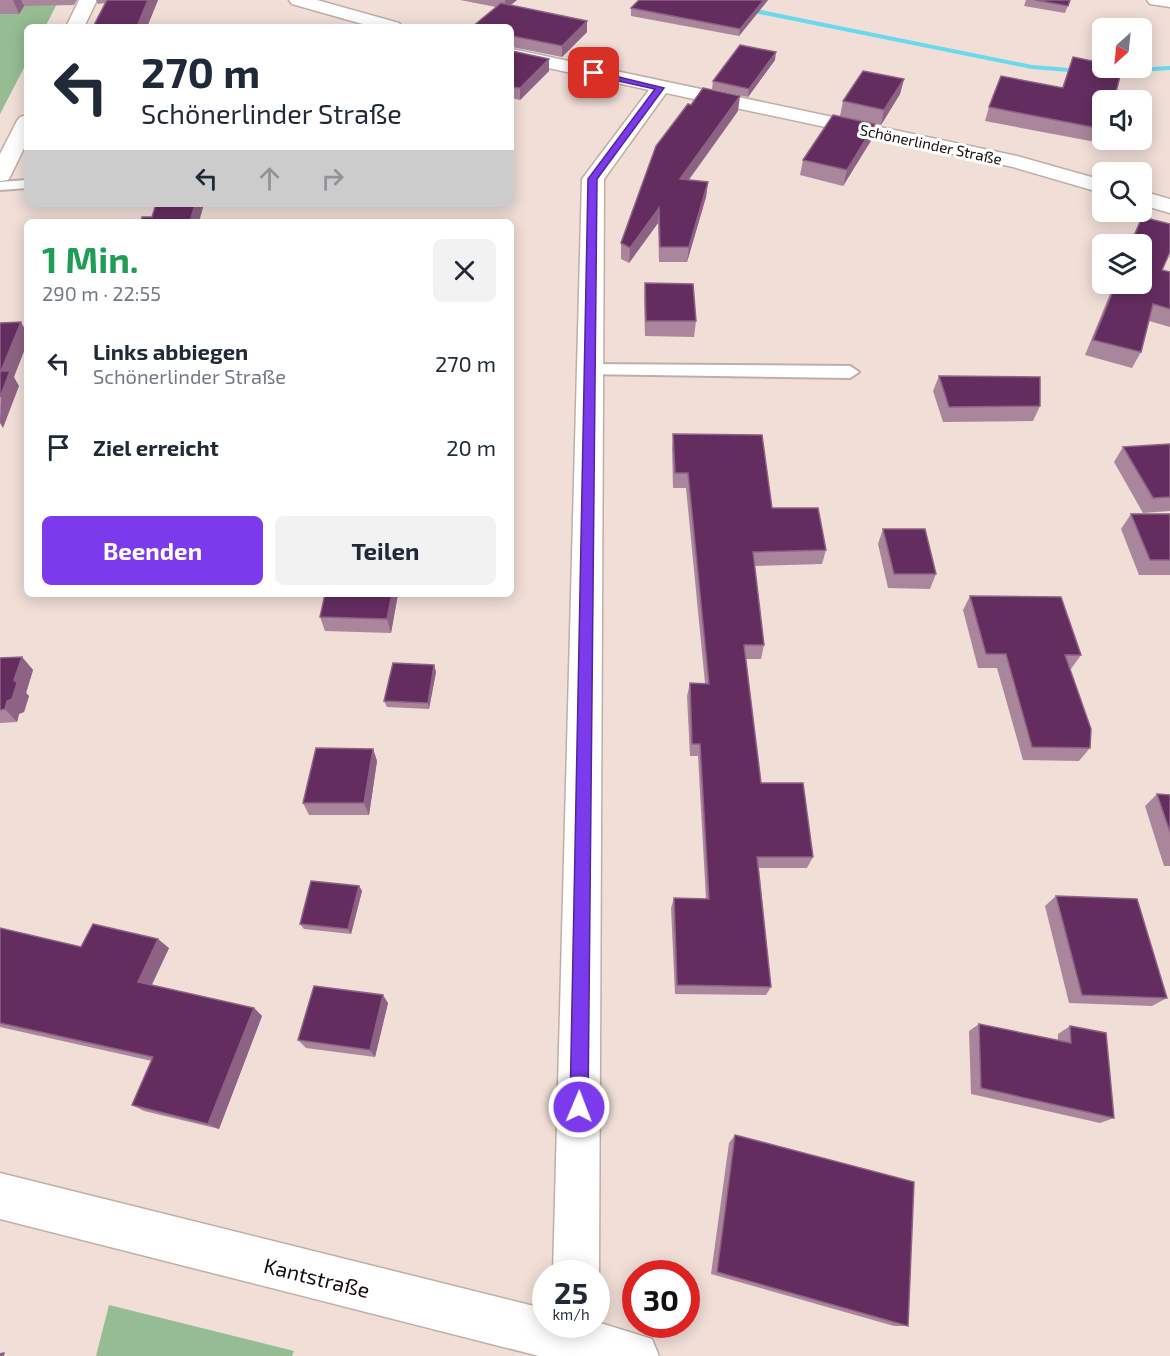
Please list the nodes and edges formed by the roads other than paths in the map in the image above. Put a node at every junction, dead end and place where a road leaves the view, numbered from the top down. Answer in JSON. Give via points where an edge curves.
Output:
{"nodes":[{"id":1,"x":88,"y":0,"type":"edge"},
{"id":2,"x":298,"y":0,"type":"edge"},
{"id":3,"x":1156,"y":0,"type":"edge"},
{"id":4,"x":1170,"y":2,"type":"edge"},
{"id":5,"x":76,"y":24,"type":"edge"},
{"id":6,"x":382,"y":24,"type":"edge"},
{"id":7,"x":514,"y":55,"type":"edge"},
{"id":8,"x":660,"y":88,"type":"junction"},
{"id":9,"x":24,"y":127,"type":"edge"},
{"id":10,"x":0,"y":175,"type":"edge"},
{"id":11,"x":24,"y":184,"type":"edge"},
{"id":12,"x":1092,"y":184,"type":"edge"},
{"id":13,"x":0,"y":186,"type":"edge"},
{"id":14,"x":1152,"y":201,"type":"edge"},
{"id":15,"x":1170,"y":206,"type":"edge"},
{"id":16,"x":589,"y":370,"type":"junction"},
{"id":17,"x":850,"y":372,"type":"dead end"},
{"id":18,"x":0,"y":1196,"type":"edge"},
{"id":19,"x":576,"y":1260,"type":"edge"},
{"id":20,"x":532,"y":1323,"type":"edge"},
{"id":21,"x":589,"y":1338,"type":"edge"},
{"id":22,"x":635,"y":1356,"type":"edge"}],
"edges":[{"from":1,"to":5,"type":"street"},
{"from":2,"to":6,"type":"street"},
{"from":3,"to":4,"type":"street"},
{"from":7,"to":8,"type":"street","name":"Schönerlinder Straße"},
{"from":8,"to":12,"type":"street","name":"Schönerlinder Straße","via":[[1017,162]]},
{"from":8,"to":16,"type":"street","via":[[593,179]]},
{"from":9,"to":10,"type":"street"},
{"from":11,"to":13,"type":"lane"},
{"from":14,"to":15,"type":"street"},
{"from":16,"to":17,"type":"lane"},
{"from":16,"to":19,"type":"street"},
{"from":18,"to":20,"type":"street","name":"Kantstraße"},
{"from":21,"to":22,"type":"street","name":"Kantstraße"}]}
